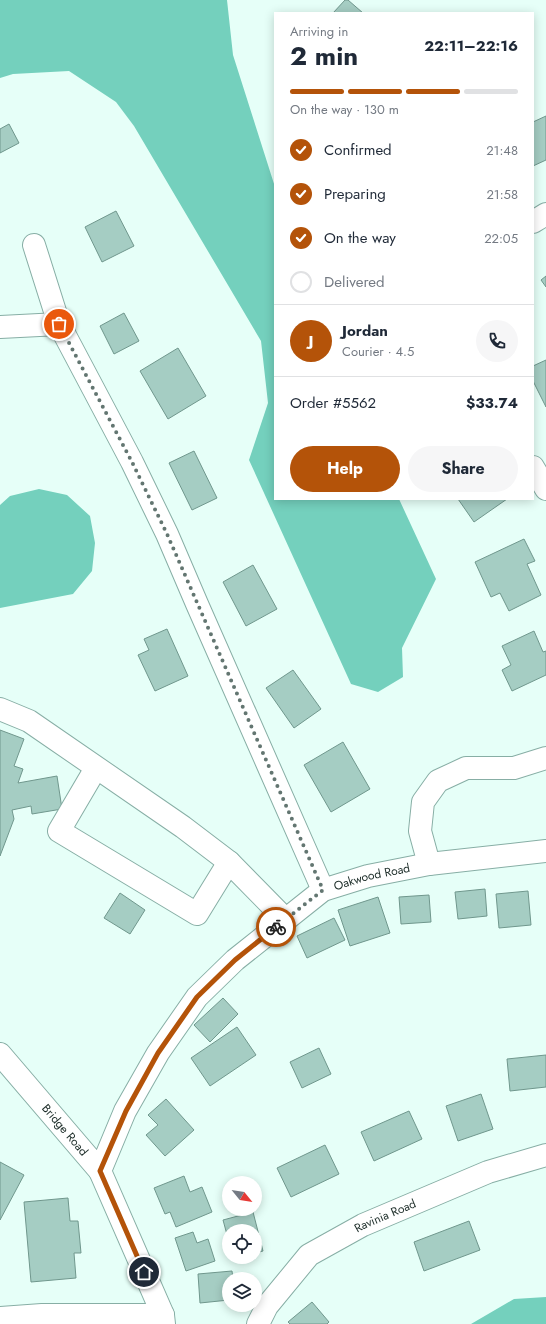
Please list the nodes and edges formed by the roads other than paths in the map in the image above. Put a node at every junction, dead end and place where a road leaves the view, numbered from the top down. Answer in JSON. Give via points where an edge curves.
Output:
{"nodes":[{"id":1,"x":546,"y":214,"type":"edge"},
{"id":2,"x":534,"y":221,"type":"edge"},
{"id":3,"x":34,"y":245,"type":"dead end"},
{"id":4,"x":59,"y":324,"type":"junction"},
{"id":5,"x":0,"y":327,"type":"edge"},
{"id":6,"x":534,"y":469,"type":"edge"},
{"id":7,"x":546,"y":489,"type":"edge"},
{"id":8,"x":0,"y":709,"type":"edge"},
{"id":9,"x":546,"y":758,"type":"edge"},
{"id":10,"x":96,"y":768,"type":"junction"},
{"id":11,"x":546,"y":851,"type":"edge"},
{"id":12,"x":229,"y":862,"type":"junction"},
{"id":13,"x":429,"y":864,"type":"junction"},
{"id":14,"x":323,"y":890,"type":"junction"},
{"id":15,"x":286,"y":920,"type":"junction"},
{"id":16,"x":0,"y":1054,"type":"edge"},
{"id":17,"x":546,"y":1155,"type":"edge"},
{"id":18,"x":100,"y":1171,"type":"junction"},
{"id":19,"x":0,"y":1318,"type":"edge"},
{"id":20,"x":164,"y":1319,"type":"edge"},
{"id":21,"x":45,"y":1320,"type":"edge"},
{"id":22,"x":258,"y":1324,"type":"edge"}],
"edges":[{"from":1,"to":2,"type":"street"},
{"from":3,"to":4,"type":"street"},
{"from":4,"to":5,"type":"street"},
{"from":4,"to":14,"type":"street","via":[[167,534]]},
{"from":6,"to":7,"type":"street"},
{"from":8,"to":10,"type":"street","via":[[29,721]]},
{"from":9,"to":13,"type":"street","via":[[514,768],[466,768],[438,781],[423,802],[420,831]]},
{"from":10,"to":12,"type":"street","via":[[183,827]]},
{"from":10,"to":12,"type":"street","via":[[59,831],[197,914]]},
{"from":11,"to":13,"type":"street","name":"Oakwood Road"},
{"from":12,"to":15,"type":"street"},
{"from":13,"to":14,"type":"street","name":"Oakwood Road","via":[[368,876]]},
{"from":14,"to":15,"type":"street","name":"Oakwood Road"},
{"from":15,"to":18,"type":"street","name":"Oakwood Road","via":[[235,960],[197,997],[158,1053],[126,1111]]},
{"from":16,"to":18,"type":"street","name":"Bridge Road"},
{"from":17,"to":22,"type":"street","name":"Ravinia Road","via":[[491,1170],[363,1225],[309,1255],[267,1306]]},
{"from":18,"to":20,"type":"street","name":"Bridge Road"},
{"from":19,"to":21,"type":"street"},
{"from":20,"to":21,"type":"street"}]}
